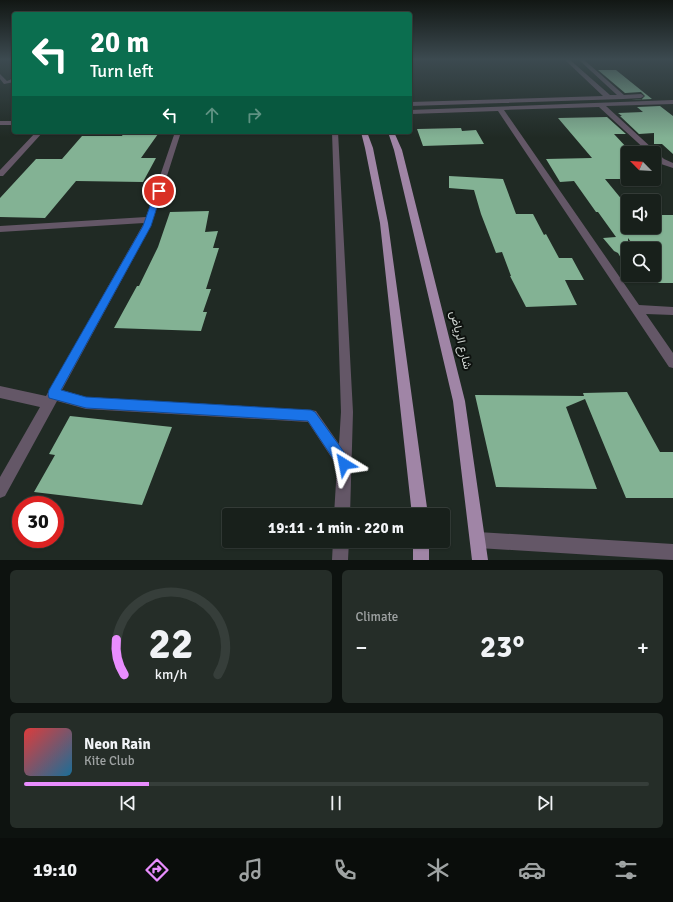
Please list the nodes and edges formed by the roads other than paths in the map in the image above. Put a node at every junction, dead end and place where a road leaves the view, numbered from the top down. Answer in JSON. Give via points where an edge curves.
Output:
{"nodes":[{"id":1,"x":595,"y":85,"type":"edge"},
{"id":2,"x":610,"y":85,"type":"edge"},
{"id":3,"x":673,"y":96,"type":"edge"},
{"id":4,"x":608,"y":97,"type":"junction"},
{"id":5,"x":623,"y":97,"type":"junction"},
{"id":6,"x":673,"y":102,"type":"edge"},
{"id":7,"x":412,"y":104,"type":"edge"},
{"id":8,"x":601,"y":105,"type":"junction"},
{"id":9,"x":499,"y":108,"type":"junction"},
{"id":10,"x":412,"y":112,"type":"edge"},
{"id":11,"x":0,"y":123,"type":"edge"},
{"id":12,"x":12,"y":123,"type":"edge"},
{"id":13,"x":38,"y":134,"type":"edge"},
{"id":14,"x":177,"y":134,"type":"edge"},
{"id":15,"x":335,"y":134,"type":"edge"},
{"id":16,"x":365,"y":134,"type":"edge"},
{"id":17,"x":392,"y":134,"type":"edge"},
{"id":18,"x":646,"y":146,"type":"edge"},
{"id":19,"x":661,"y":161,"type":"edge"},
{"id":20,"x":673,"y":166,"type":"edge"},
{"id":21,"x":0,"y":174,"type":"edge"},
{"id":22,"x":149,"y":220,"type":"junction"},
{"id":23,"x":0,"y":229,"type":"edge"},
{"id":24,"x":636,"y":310,"type":"junction"},
{"id":25,"x":673,"y":311,"type":"edge"},
{"id":26,"x":673,"y":363,"type":"edge"},
{"id":27,"x":0,"y":392,"type":"edge"},
{"id":28,"x":51,"y":398,"type":"junction"},
{"id":29,"x":344,"y":464,"type":"junction"},
{"id":30,"x":0,"y":491,"type":"edge"},
{"id":31,"x":342,"y":508,"type":"edge"},
{"id":32,"x":419,"y":508,"type":"edge"},
{"id":33,"x":478,"y":540,"type":"junction"},
{"id":34,"x":341,"y":548,"type":"edge"},
{"id":35,"x":421,"y":548,"type":"edge"},
{"id":36,"x":673,"y":552,"type":"edge"},
{"id":37,"x":340,"y":560,"type":"edge"},
{"id":38,"x":422,"y":560,"type":"edge"},
{"id":39,"x":480,"y":560,"type":"edge"}],
"edges":[{"from":1,"to":4,"type":"street"},
{"from":2,"to":5,"type":"street"},
{"from":3,"to":5,"type":"street"},
{"from":4,"to":5,"type":"street"},
{"from":4,"to":7,"type":"street"},
{"from":6,"to":8,"type":"street"},
{"from":8,"to":9,"type":"street"},
{"from":8,"to":18,"type":"street"},
{"from":9,"to":10,"type":"street"},
{"from":9,"to":24,"type":"street"},
{"from":11,"to":12,"type":"street"},
{"from":13,"to":21,"type":"street"},
{"from":14,"to":22,"type":"street"},
{"from":15,"to":29,"type":"street","via":[[347,412]]},
{"from":16,"to":32,"type":"main road","via":[[384,223]]},
{"from":17,"to":33,"type":"main road","name":"شارع الرياض","via":[[398,150],[459,401]]},
{"from":19,"to":20,"type":"street"},
{"from":22,"to":23,"type":"street"},
{"from":22,"to":28,"type":"street"},
{"from":24,"to":25,"type":"street"},
{"from":24,"to":26,"type":"street"},
{"from":27,"to":28,"type":"street"},
{"from":28,"to":29,"type":"street","via":[[86,403],[311,416]]},
{"from":28,"to":30,"type":"street"},
{"from":29,"to":31,"type":"street"},
{"from":33,"to":36,"type":"street"},
{"from":33,"to":39,"type":"main road","name":"شارع الرياض"},
{"from":34,"to":37,"type":"street"},
{"from":35,"to":38,"type":"main road"}]}
